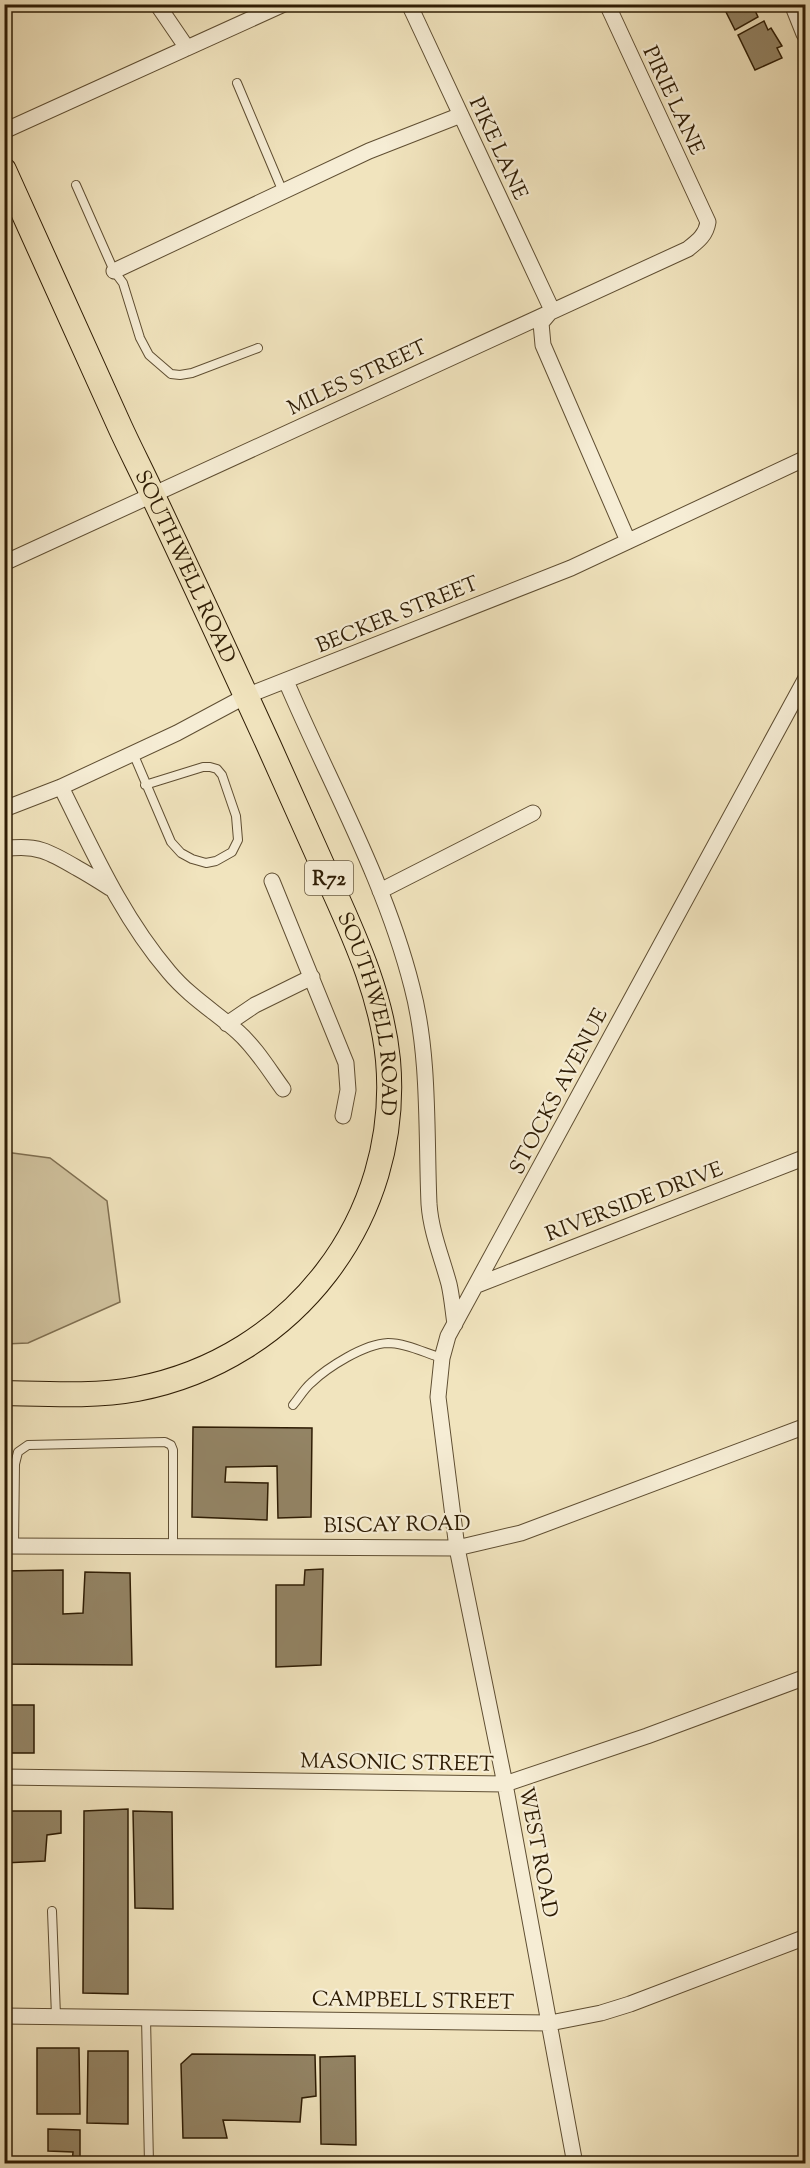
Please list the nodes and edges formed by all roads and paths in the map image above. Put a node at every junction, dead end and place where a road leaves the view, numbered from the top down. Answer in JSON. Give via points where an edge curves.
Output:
{"nodes":[{"id":1,"x":157,"y":4,"type":"edge"},
{"id":2,"x":284,"y":4,"type":"edge"},
{"id":3,"x":409,"y":4,"type":"edge"},
{"id":4,"x":607,"y":4,"type":"edge"},
{"id":5,"x":792,"y":4,"type":"edge"},
{"id":6,"x":804,"y":34,"type":"dead end"},
{"id":7,"x":186,"y":48,"type":"junction"},
{"id":8,"x":237,"y":83,"type":"dead end"},
{"id":9,"x":460,"y":115,"type":"junction"},
{"id":10,"x":4,"y":131,"type":"edge"},
{"id":11,"x":4,"y":170,"type":"edge"},
{"id":12,"x":76,"y":185,"type":"dead end"},
{"id":13,"x":283,"y":192,"type":"junction"},
{"id":14,"x":704,"y":214,"type":"joint"},
{"id":15,"x":114,"y":270,"type":"junction"},
{"id":16,"x":552,"y":310,"type":"junction"},
{"id":17,"x":258,"y":348,"type":"dead end"},
{"id":18,"x":806,"y":458,"type":"edge"},
{"id":19,"x":153,"y":494,"type":"junction"},
{"id":20,"x":628,"y":541,"type":"junction"},
{"id":21,"x":4,"y":563,"type":"edge"},
{"id":22,"x":806,"y":678,"type":"edge"},
{"id":23,"x":286,"y":681,"type":"junction"},
{"id":24,"x":246,"y":696,"type":"junction"},
{"id":25,"x":133,"y":753,"type":"junction"},
{"id":26,"x":145,"y":784,"type":"junction"},
{"id":27,"x":61,"y":787,"type":"junction"},
{"id":28,"x":4,"y":809,"type":"edge"},
{"id":29,"x":533,"y":813,"type":"dead end"},
{"id":30,"x":4,"y":849,"type":"edge"},
{"id":31,"x":272,"y":881,"type":"dead end"},
{"id":32,"x":113,"y":890,"type":"junction"},
{"id":33,"x":380,"y":891,"type":"junction"},
{"id":34,"x":312,"y":977,"type":"junction"},
{"id":35,"x":227,"y":1024,"type":"junction"},
{"id":36,"x":283,"y":1089,"type":"dead end"},
{"id":37,"x":343,"y":1116,"type":"dead end"},
{"id":38,"x":806,"y":1157,"type":"edge"},
{"id":39,"x":477,"y":1285,"type":"junction"},
{"id":40,"x":455,"y":1324,"type":"junction"},
{"id":41,"x":442,"y":1359,"type":"junction"},
{"id":42,"x":8,"y":1395,"type":"edge"},
{"id":43,"x":293,"y":1405,"type":"dead end"},
{"id":44,"x":806,"y":1426,"type":"edge"},
{"id":45,"x":9,"y":1546,"type":"edge"},
{"id":46,"x":173,"y":1547,"type":"junction"},
{"id":47,"x":457,"y":1548,"type":"junction"},
{"id":48,"x":806,"y":1677,"type":"edge"},
{"id":49,"x":4,"y":1777,"type":"edge"},
{"id":50,"x":505,"y":1784,"type":"junction"},
{"id":51,"x":52,"y":1911,"type":"dead end"},
{"id":52,"x":806,"y":1937,"type":"edge"},
{"id":53,"x":4,"y":2016,"type":"edge"},
{"id":54,"x":56,"y":2016,"type":"junction"},
{"id":55,"x":146,"y":2018,"type":"junction"},
{"id":56,"x":550,"y":2023,"type":"junction"},
{"id":57,"x":148,"y":2163,"type":"edge"},
{"id":58,"x":575,"y":2163,"type":"edge"}],
"edges":[{"from":1,"to":7,"type":"street"},
{"from":2,"to":7,"type":"street"},
{"from":3,"to":9,"type":"street","name":"PIKE LANE"},
{"from":4,"to":14,"type":"street","name":"PIRIE LANE"},
{"from":5,"to":6,"type":"street"},
{"from":7,"to":10,"type":"street"},
{"from":8,"to":13,"type":"lane"},
{"from":9,"to":13,"type":"street","via":[[369,151]]},
{"from":9,"to":16,"type":"street","name":"PIKE LANE"},
{"from":11,"to":19,"type":"main road","name":"SOUTHWELL ROAD","number":"R72"},
{"from":12,"to":15,"type":"lane"},
{"from":13,"to":15,"type":"street"},
{"from":14,"to":16,"type":"street","name":"MILES STREET","via":[[706,229],[688,249]]},
{"from":15,"to":17,"type":"lane","via":[[123,283],[144,347],[171,374],[192,373]]},
{"from":16,"to":19,"type":"street","name":"MILES STREET"},
{"from":16,"to":20,"type":"street","via":[[541,323],[543,345]]},
{"from":18,"to":20,"type":"street","name":"BECKER STREET"},
{"from":19,"to":21,"type":"street","name":"MILES STREET"},
{"from":19,"to":24,"type":"main road","name":"SOUTHWELL ROAD","number":"R72"},
{"from":20,"to":23,"type":"street","name":"BECKER STREET","via":[[571,568]]},
{"from":22,"to":39,"type":"street","name":"STOCKS AVENUE"},
{"from":23,"to":24,"type":"street","name":"BECKER STREET"},
{"from":23,"to":33,"type":"street","name":"SOUTHWELL ROAD"},
{"from":24,"to":25,"type":"street","name":"BECKER STREET"},
{"from":24,"to":42,"type":"main road","name":"SOUTHWELL ROAD","number":"R72","via":[[356,941],[375,996],[384,1029],[389,1096],[378,1172],[362,1216],[322,1277],[286,1317],[237,1352],[189,1375],[136,1389]]},
{"from":25,"to":26,"type":"lane"},
{"from":25,"to":27,"type":"street","name":"BECKER STREET"},
{"from":26,"to":26,"type":"lane","via":[[171,842],[181,853],[206,863],[236,848],[236,816],[217,769],[203,767]]},
{"from":27,"to":28,"type":"street","name":"BECKER STREET"},
{"from":27,"to":32,"type":"street"},
{"from":29,"to":33,"type":"street"},
{"from":30,"to":32,"type":"street","via":[[33,847],[53,853]]},
{"from":31,"to":34,"type":"street"},
{"from":32,"to":35,"type":"street","via":[[169,972]]},
{"from":33,"to":40,"type":"street","name":"SOUTHWELL ROAD","via":[[413,990],[421,1037],[429,1206],[450,1287]]},
{"from":34,"to":35,"type":"street","via":[[255,1005]]},
{"from":34,"to":37,"type":"street","via":[[346,1063],[348,1096]]},
{"from":35,"to":36,"type":"street","via":[[251,1045]]},
{"from":38,"to":39,"type":"street","name":"RIVERSIDE DRIVE"},
{"from":39,"to":40,"type":"street","name":"STOCKS AVENUE"},
{"from":40,"to":41,"type":"street","name":"STOCKS AVENUE"},
{"from":41,"to":43,"type":"lane","via":[[407,1346],[380,1344],[323,1372]]},
{"from":41,"to":47,"type":"street","name":"STOCKS AVENUE","via":[[438,1397]]},
{"from":44,"to":47,"type":"street","name":"BISCAY ROAD","via":[[521,1533]]},
{"from":45,"to":46,"type":"street","name":"BISCAY ROAD"},
{"from":45,"to":46,"type":"lane","via":[[15,1464],[18,1452],[28,1445],[165,1442],[173,1450]]},
{"from":46,"to":47,"type":"street","name":"BISCAY ROAD"},
{"from":47,"to":50,"type":"street","name":"WEST ROAD"},
{"from":48,"to":50,"type":"street","name":"MASONIC STREET"},
{"from":49,"to":50,"type":"street","name":"MASONIC STREET"},
{"from":50,"to":56,"type":"street","name":"WEST ROAD"},
{"from":51,"to":54,"type":"lane"},
{"from":52,"to":56,"type":"street","name":"CAMPBELL STREET","via":[[630,2004]]},
{"from":53,"to":54,"type":"street","name":"CAMPBELL STREET"},
{"from":54,"to":55,"type":"street","name":"CAMPBELL STREET"},
{"from":55,"to":56,"type":"street","name":"CAMPBELL STREET"},
{"from":55,"to":57,"type":"lane"},
{"from":56,"to":58,"type":"street","name":"WEST ROAD"}]}
